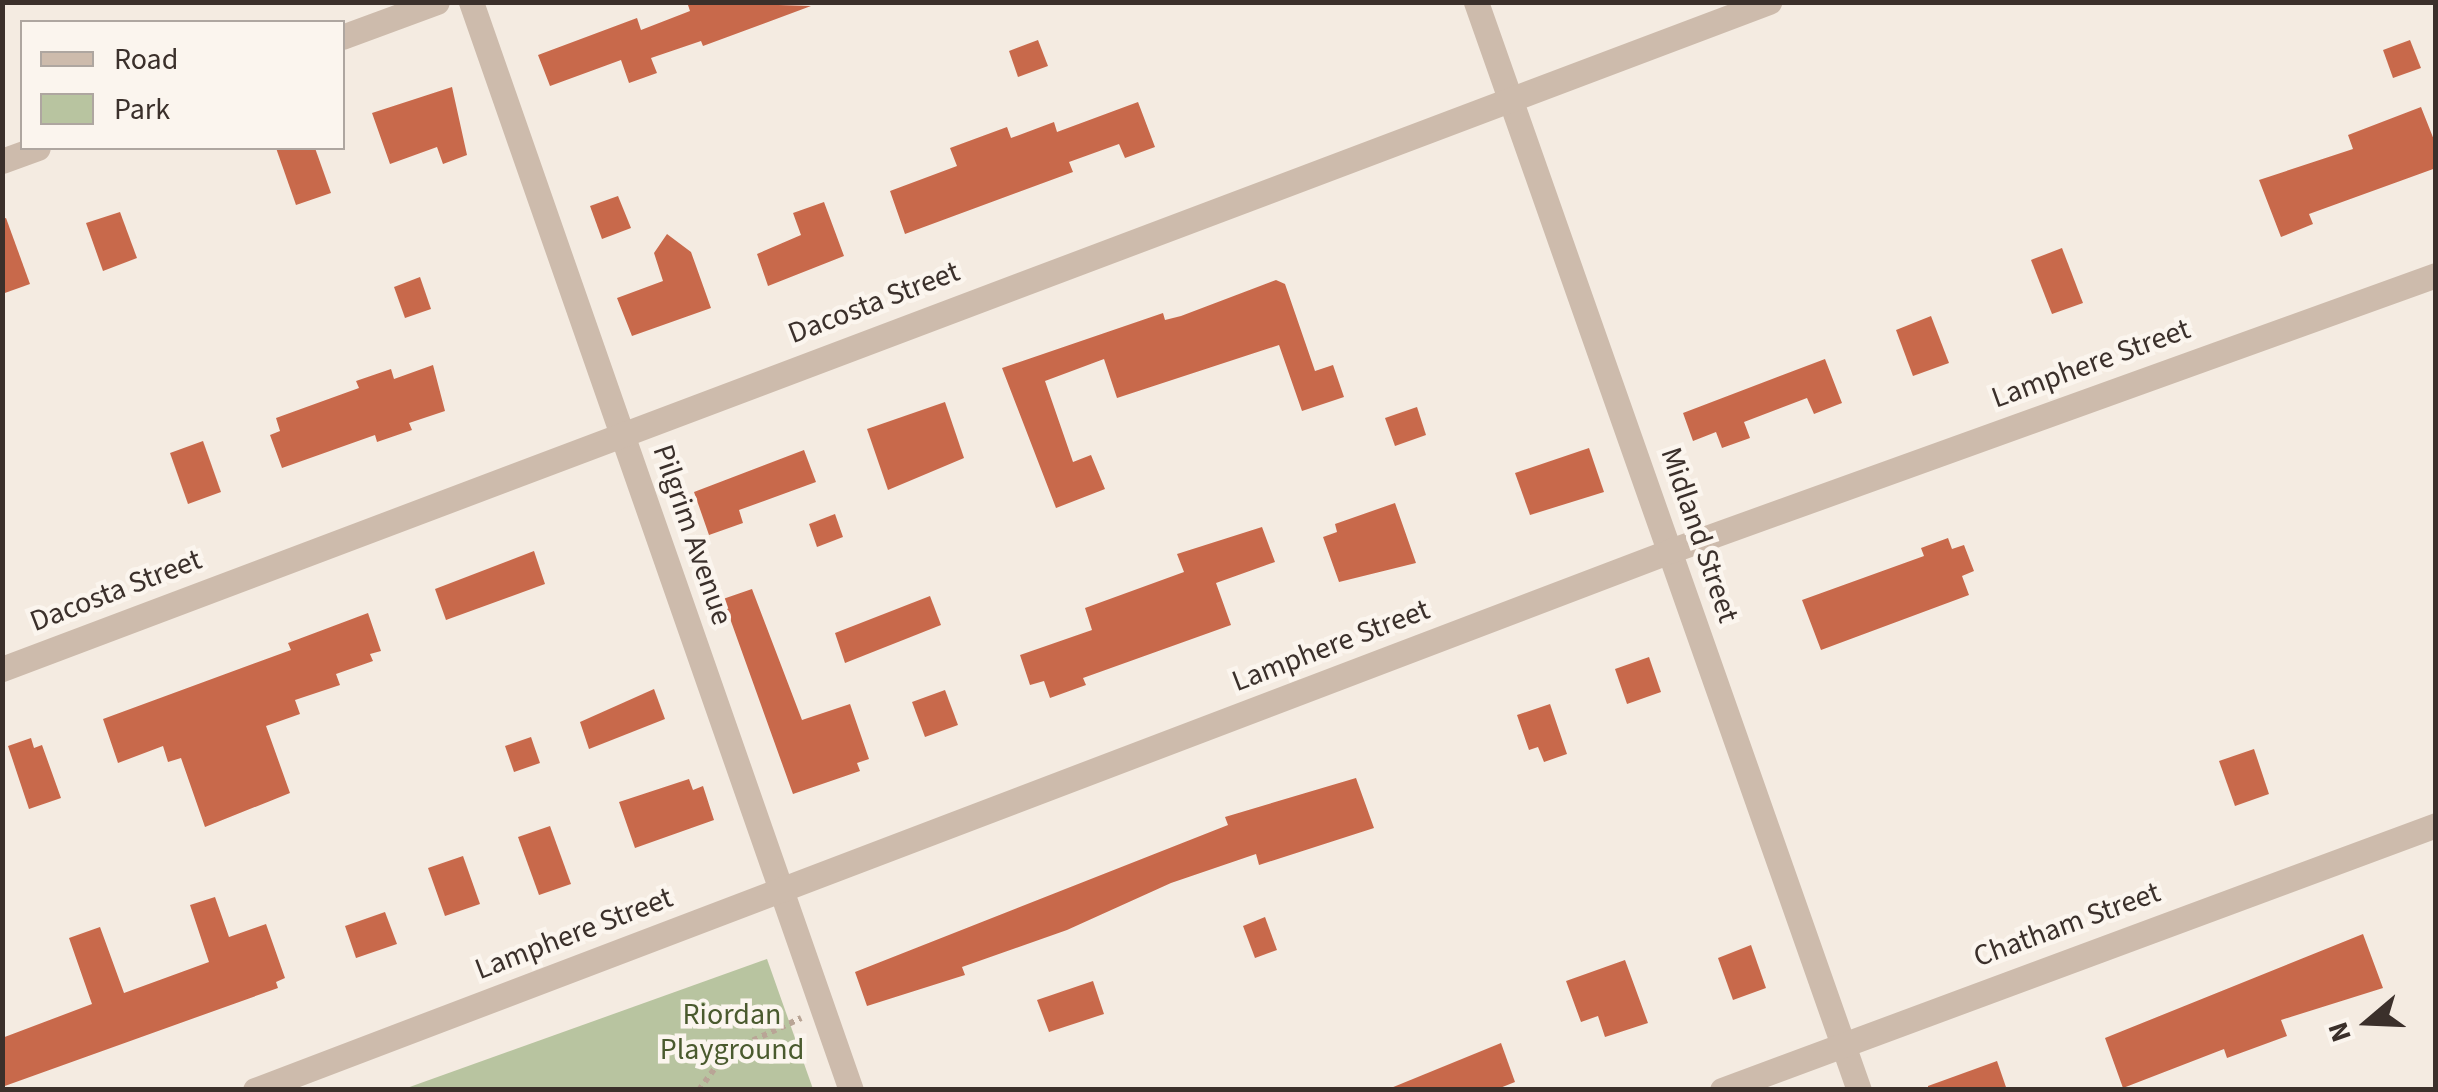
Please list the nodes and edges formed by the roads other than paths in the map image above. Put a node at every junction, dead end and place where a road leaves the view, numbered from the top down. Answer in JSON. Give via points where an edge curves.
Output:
{"nodes":[{"id":1,"x":437,"y":2,"type":"edge"},
{"id":2,"x":471,"y":2,"type":"edge"},
{"id":3,"x":1476,"y":2,"type":"edge"},
{"id":4,"x":1769,"y":2,"type":"edge"},
{"id":5,"x":345,"y":36,"type":"edge"},
{"id":6,"x":1510,"y":99,"type":"junction"},
{"id":7,"x":32,"y":150,"type":"edge"},
{"id":8,"x":2,"y":160,"type":"edge"},
{"id":9,"x":2436,"y":275,"type":"edge"},
{"id":10,"x":622,"y":432,"type":"junction"},
{"id":11,"x":1670,"y":552,"type":"junction"},
{"id":12,"x":2,"y":669,"type":"edge"},
{"id":13,"x":2436,"y":825,"type":"edge"},
{"id":14,"x":782,"y":890,"type":"junction"},
{"id":15,"x":1842,"y":1042,"type":"junction"},
{"id":16,"x":255,"y":1090,"type":"edge"},
{"id":17,"x":852,"y":1090,"type":"edge"},
{"id":18,"x":1722,"y":1090,"type":"edge"},
{"id":19,"x":1859,"y":1090,"type":"edge"}],
"edges":[{"from":1,"to":5,"type":"street"},
{"from":2,"to":10,"type":"street","name":"Pilgrim Avenue"},
{"from":3,"to":6,"type":"street","name":"Midland Street"},
{"from":4,"to":6,"type":"street","name":"Dacosta Street"},
{"from":6,"to":10,"type":"street","name":"Dacosta Street"},
{"from":6,"to":11,"type":"street","name":"Midland Street"},
{"from":7,"to":8,"type":"street"},
{"from":9,"to":11,"type":"street","name":"Lamphere Street"},
{"from":10,"to":12,"type":"street","name":"Dacosta Street"},
{"from":10,"to":14,"type":"street","name":"Pilgrim Avenue"},
{"from":11,"to":14,"type":"street","name":"Lamphere Street"},
{"from":11,"to":15,"type":"street","name":"Midland Street"},
{"from":13,"to":15,"type":"street","name":"Chatham Street"},
{"from":14,"to":16,"type":"street","name":"Lamphere Street"},
{"from":14,"to":17,"type":"street","name":"Pilgrim Avenue"},
{"from":15,"to":18,"type":"street","name":"Chatham Street"},
{"from":15,"to":19,"type":"street","name":"Midland Street"}]}
